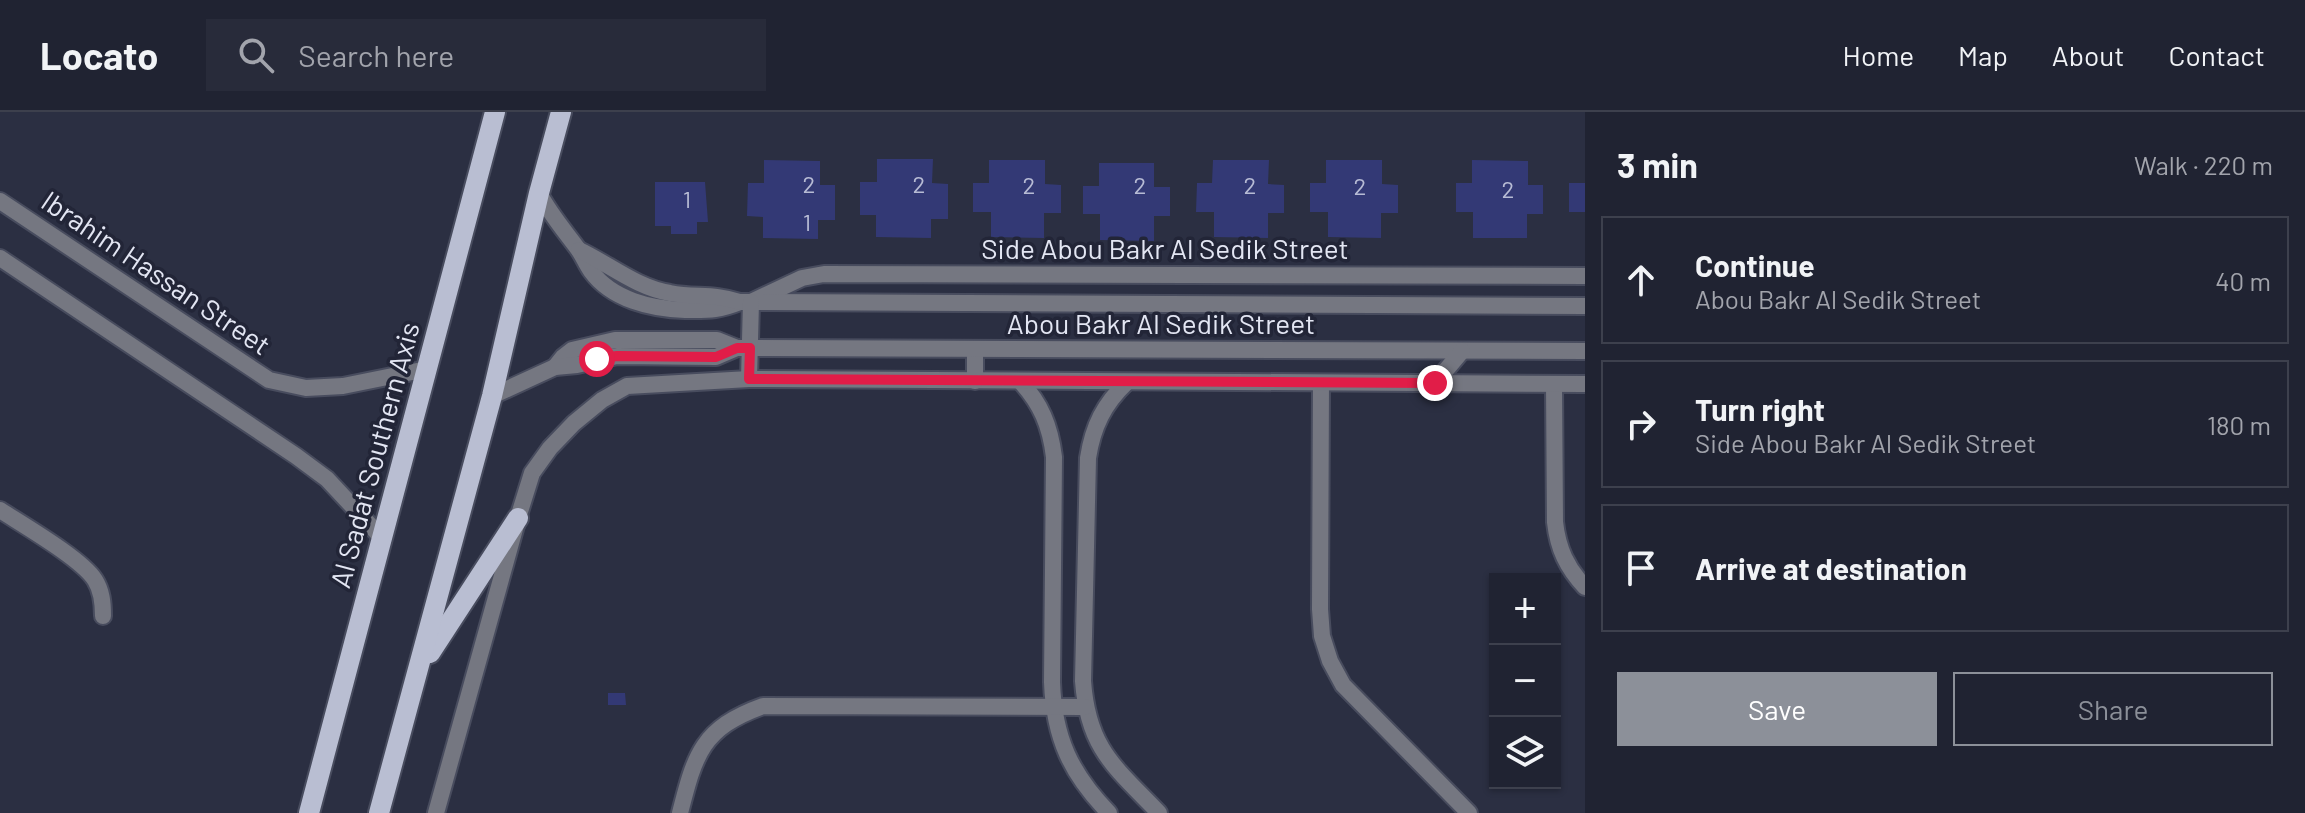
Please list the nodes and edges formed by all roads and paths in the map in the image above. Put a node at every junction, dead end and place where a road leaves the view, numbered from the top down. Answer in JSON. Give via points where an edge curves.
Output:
{"nodes":[{"id":1,"x":495,"y":112,"type":"edge"},
{"id":2,"x":561,"y":112,"type":"edge"},
{"id":3,"x":539,"y":193,"type":"junction"},
{"id":4,"x":0,"y":201,"type":"edge"},
{"id":5,"x":0,"y":258,"type":"edge"},
{"id":6,"x":1585,"y":276,"type":"edge"},
{"id":7,"x":745,"y":302,"type":"junction"},
{"id":8,"x":1585,"y":306,"type":"edge"},
{"id":9,"x":743,"y":348,"type":"junction"},
{"id":10,"x":975,"y":349,"type":"junction"},
{"id":11,"x":1462,"y":351,"type":"junction"},
{"id":12,"x":1585,"y":351,"type":"edge"},
{"id":13,"x":427,"y":369,"type":"junction"},
{"id":14,"x":749,"y":379,"type":"junction"},
{"id":15,"x":975,"y":381,"type":"junction"},
{"id":16,"x":1020,"y":381,"type":"junction"},
{"id":17,"x":1127,"y":382,"type":"junction"},
{"id":18,"x":1321,"y":383,"type":"junction"},
{"id":19,"x":1435,"y":383,"type":"junction"},
{"id":20,"x":1554,"y":384,"type":"junction"},
{"id":21,"x":1585,"y":384,"type":"edge"},
{"id":22,"x":492,"y":396,"type":"junction"},
{"id":23,"x":0,"y":510,"type":"edge"},
{"id":24,"x":518,"y":518,"type":"junction"},
{"id":25,"x":382,"y":538,"type":"junction"},
{"id":26,"x":1585,"y":587,"type":"edge"},
{"id":27,"x":103,"y":616,"type":"dead end"},
{"id":28,"x":417,"y":673,"type":"junction"},
{"id":29,"x":1052,"y":707,"type":"junction"},
{"id":30,"x":1085,"y":707,"type":"junction"},
{"id":31,"x":309,"y":813,"type":"edge"},
{"id":32,"x":379,"y":813,"type":"edge"},
{"id":33,"x":436,"y":813,"type":"edge"},
{"id":34,"x":680,"y":813,"type":"edge"},
{"id":35,"x":1109,"y":813,"type":"edge"},
{"id":36,"x":1159,"y":813,"type":"edge"},
{"id":37,"x":1469,"y":813,"type":"edge"}],
"edges":[{"from":1,"to":13,"type":"main road","name":"Al Sadat Southern Axis"},
{"from":2,"to":3,"type":"main road"},
{"from":3,"to":7,"type":"street","name":"Abou Bakr Al Sedik Street","via":[[579,250],[652,288]]},
{"from":3,"to":22,"type":"main road"},
{"from":4,"to":13,"type":"street","name":"Ibrahim Hassan Street","via":[[269,380],[306,388],[343,386]]},
{"from":5,"to":25,"type":"street","via":[[296,456],[327,479]]},
{"from":6,"to":7,"type":"street","name":"Side Abou Bakr Al Sedik Street","via":[[824,274]]},
{"from":7,"to":8,"type":"street","name":"Abou Bakr Al Sedik Street"},
{"from":7,"to":9,"type":"street"},
{"from":9,"to":10,"type":"street","name":"Abou Bakr Al Sedik Street"},
{"from":9,"to":14,"type":"street"},
{"from":9,"to":22,"type":"street","name":"Abou Bakr Al Sedik Street","via":[[717,340],[615,340],[572,350],[555,367]]},
{"from":10,"to":11,"type":"street","name":"Abou Bakr Al Sedik Street"},
{"from":10,"to":15,"type":"street"},
{"from":11,"to":12,"type":"street","name":"Abou Bakr Al Sedik Street"},
{"from":11,"to":19,"type":"street"},
{"from":13,"to":25,"type":"main road","name":"Al Sadat Southern Axis"},
{"from":14,"to":15,"type":"street"},
{"from":14,"to":24,"type":"street","via":[[627,386],[602,400],[532,473]]},
{"from":15,"to":16,"type":"street"},
{"from":16,"to":17,"type":"street"},
{"from":16,"to":29,"type":"street","via":[[1045,415],[1052,435]]},
{"from":17,"to":18,"type":"street"},
{"from":17,"to":30,"type":"street","via":[[1099,415],[1088,458]]},
{"from":18,"to":19,"type":"street"},
{"from":18,"to":37,"type":"street","via":[[1320,609],[1330,661],[1361,705]]},
{"from":19,"to":20,"type":"street"},
{"from":20,"to":21,"type":"street"},
{"from":20,"to":26,"type":"street","via":[[1558,543]]},
{"from":22,"to":28,"type":"main road"},
{"from":23,"to":27,"type":"street","via":[[83,566],[96,580]]},
{"from":24,"to":28,"type":"main road"},
{"from":24,"to":33,"type":"street"},
{"from":25,"to":31,"type":"main road","name":"Al Sadat Southern Axis"},
{"from":28,"to":32,"type":"main road"},
{"from":29,"to":30,"type":"street"},
{"from":29,"to":34,"type":"street","via":[[763,706],[736,716],[713,734],[697,757]]},
{"from":29,"to":35,"type":"street","via":[[1067,756]]},
{"from":30,"to":36,"type":"street","via":[[1105,755]]}]}
